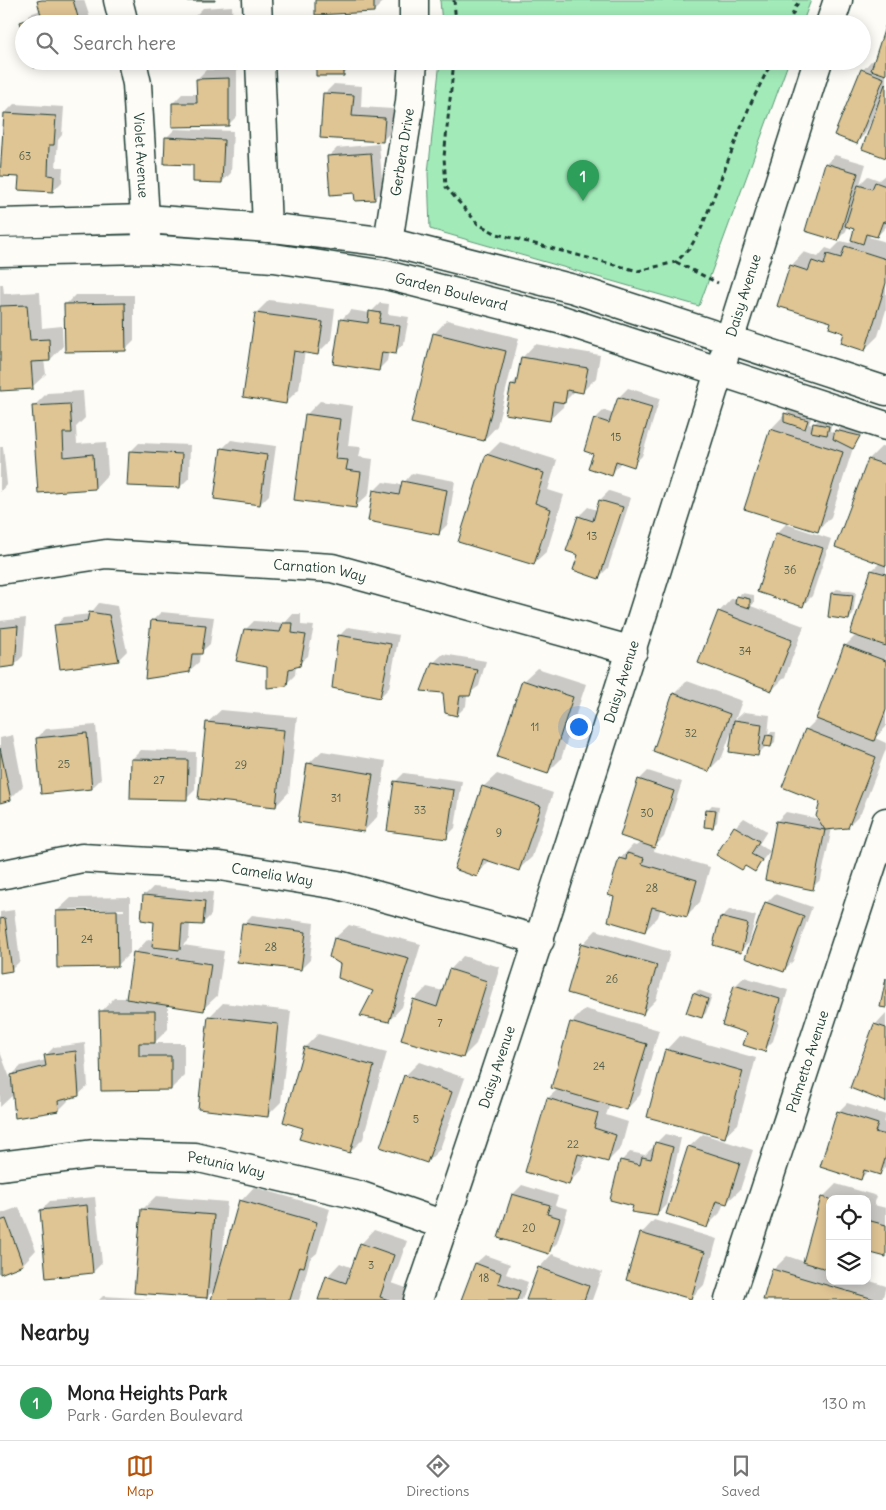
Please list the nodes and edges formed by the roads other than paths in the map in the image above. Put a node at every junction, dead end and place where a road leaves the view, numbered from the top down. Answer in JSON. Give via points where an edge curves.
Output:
{"nodes":[{"id":1,"x":118,"y":0,"type":"edge"},
{"id":2,"x":257,"y":0,"type":"edge"},
{"id":3,"x":414,"y":0,"type":"edge"},
{"id":4,"x":838,"y":0,"type":"edge"},
{"id":5,"x":122,"y":15,"type":"edge"},
{"id":6,"x":258,"y":15,"type":"edge"},
{"id":7,"x":414,"y":15,"type":"edge"},
{"id":8,"x":833,"y":15,"type":"edge"},
{"id":9,"x":134,"y":70,"type":"edge"},
{"id":10,"x":260,"y":70,"type":"edge"},
{"id":11,"x":412,"y":70,"type":"edge"},
{"id":12,"x":815,"y":70,"type":"edge"},
{"id":13,"x":146,"y":219,"type":"junction"},
{"id":14,"x":0,"y":223,"type":"edge"},
{"id":15,"x":267,"y":228,"type":"junction"},
{"id":16,"x":388,"y":242,"type":"junction"},
{"id":17,"x":146,"y":249,"type":"junction"},
{"id":18,"x":0,"y":252,"type":"edge"},
{"id":19,"x":729,"y":340,"type":"junction"},
{"id":20,"x":720,"y":370,"type":"junction"},
{"id":21,"x":886,"y":391,"type":"edge"},
{"id":22,"x":886,"y":426,"type":"edge"},
{"id":23,"x":0,"y":570,"type":"edge"},
{"id":24,"x":633,"y":651,"type":"junction"},
{"id":25,"x":886,"y":822,"type":"edge"},
{"id":26,"x":0,"y":875,"type":"edge"},
{"id":27,"x":540,"y":940,"type":"junction"},
{"id":28,"x":0,"y":1166,"type":"edge"},
{"id":29,"x":444,"y":1225,"type":"junction"},
{"id":30,"x":418,"y":1300,"type":"edge"},
{"id":31,"x":729,"y":1300,"type":"edge"}],
"edges":[{"from":1,"to":5,"type":"street"},
{"from":2,"to":6,"type":"street"},
{"from":3,"to":7,"type":"street"},
{"from":4,"to":8,"type":"street"},
{"from":9,"to":13,"type":"street","name":"Violet Avenue"},
{"from":10,"to":15,"type":"street"},
{"from":11,"to":16,"type":"street","name":"Gerbera Drive"},
{"from":12,"to":19,"type":"street","name":"Daisy Avenue"},
{"from":13,"to":14,"type":"street"},
{"from":13,"to":15,"type":"street"},
{"from":13,"to":17,"type":"street","name":"Violet Avenue"},
{"from":15,"to":16,"type":"street"},
{"from":16,"to":19,"type":"street","via":[[574,289]]},
{"from":17,"to":18,"type":"street","name":"Garden Boulevard"},
{"from":17,"to":20,"type":"street","name":"Garden Boulevard","via":[[274,258],[386,275],[562,320]]},
{"from":19,"to":20,"type":"street","name":"Daisy Avenue"},
{"from":19,"to":21,"type":"street"},
{"from":20,"to":22,"type":"street","name":"Garden Boulevard"},
{"from":20,"to":24,"type":"street","name":"Daisy Avenue"},
{"from":23,"to":24,"type":"street","name":"Carnation Way","via":[[106,554],[332,568]]},
{"from":24,"to":27,"type":"street","name":"Daisy Avenue"},
{"from":25,"to":31,"type":"street","name":"Palmetto Avenue"},
{"from":26,"to":27,"type":"street","name":"Camelia Way","via":[[82,858],[220,866],[338,885]]},
{"from":27,"to":29,"type":"street","name":"Daisy Avenue"},
{"from":28,"to":29,"type":"street","name":"Petunia Way","via":[[95,1154],[195,1157],[358,1195]]},
{"from":29,"to":30,"type":"street","name":"Daisy Avenue"}]}
